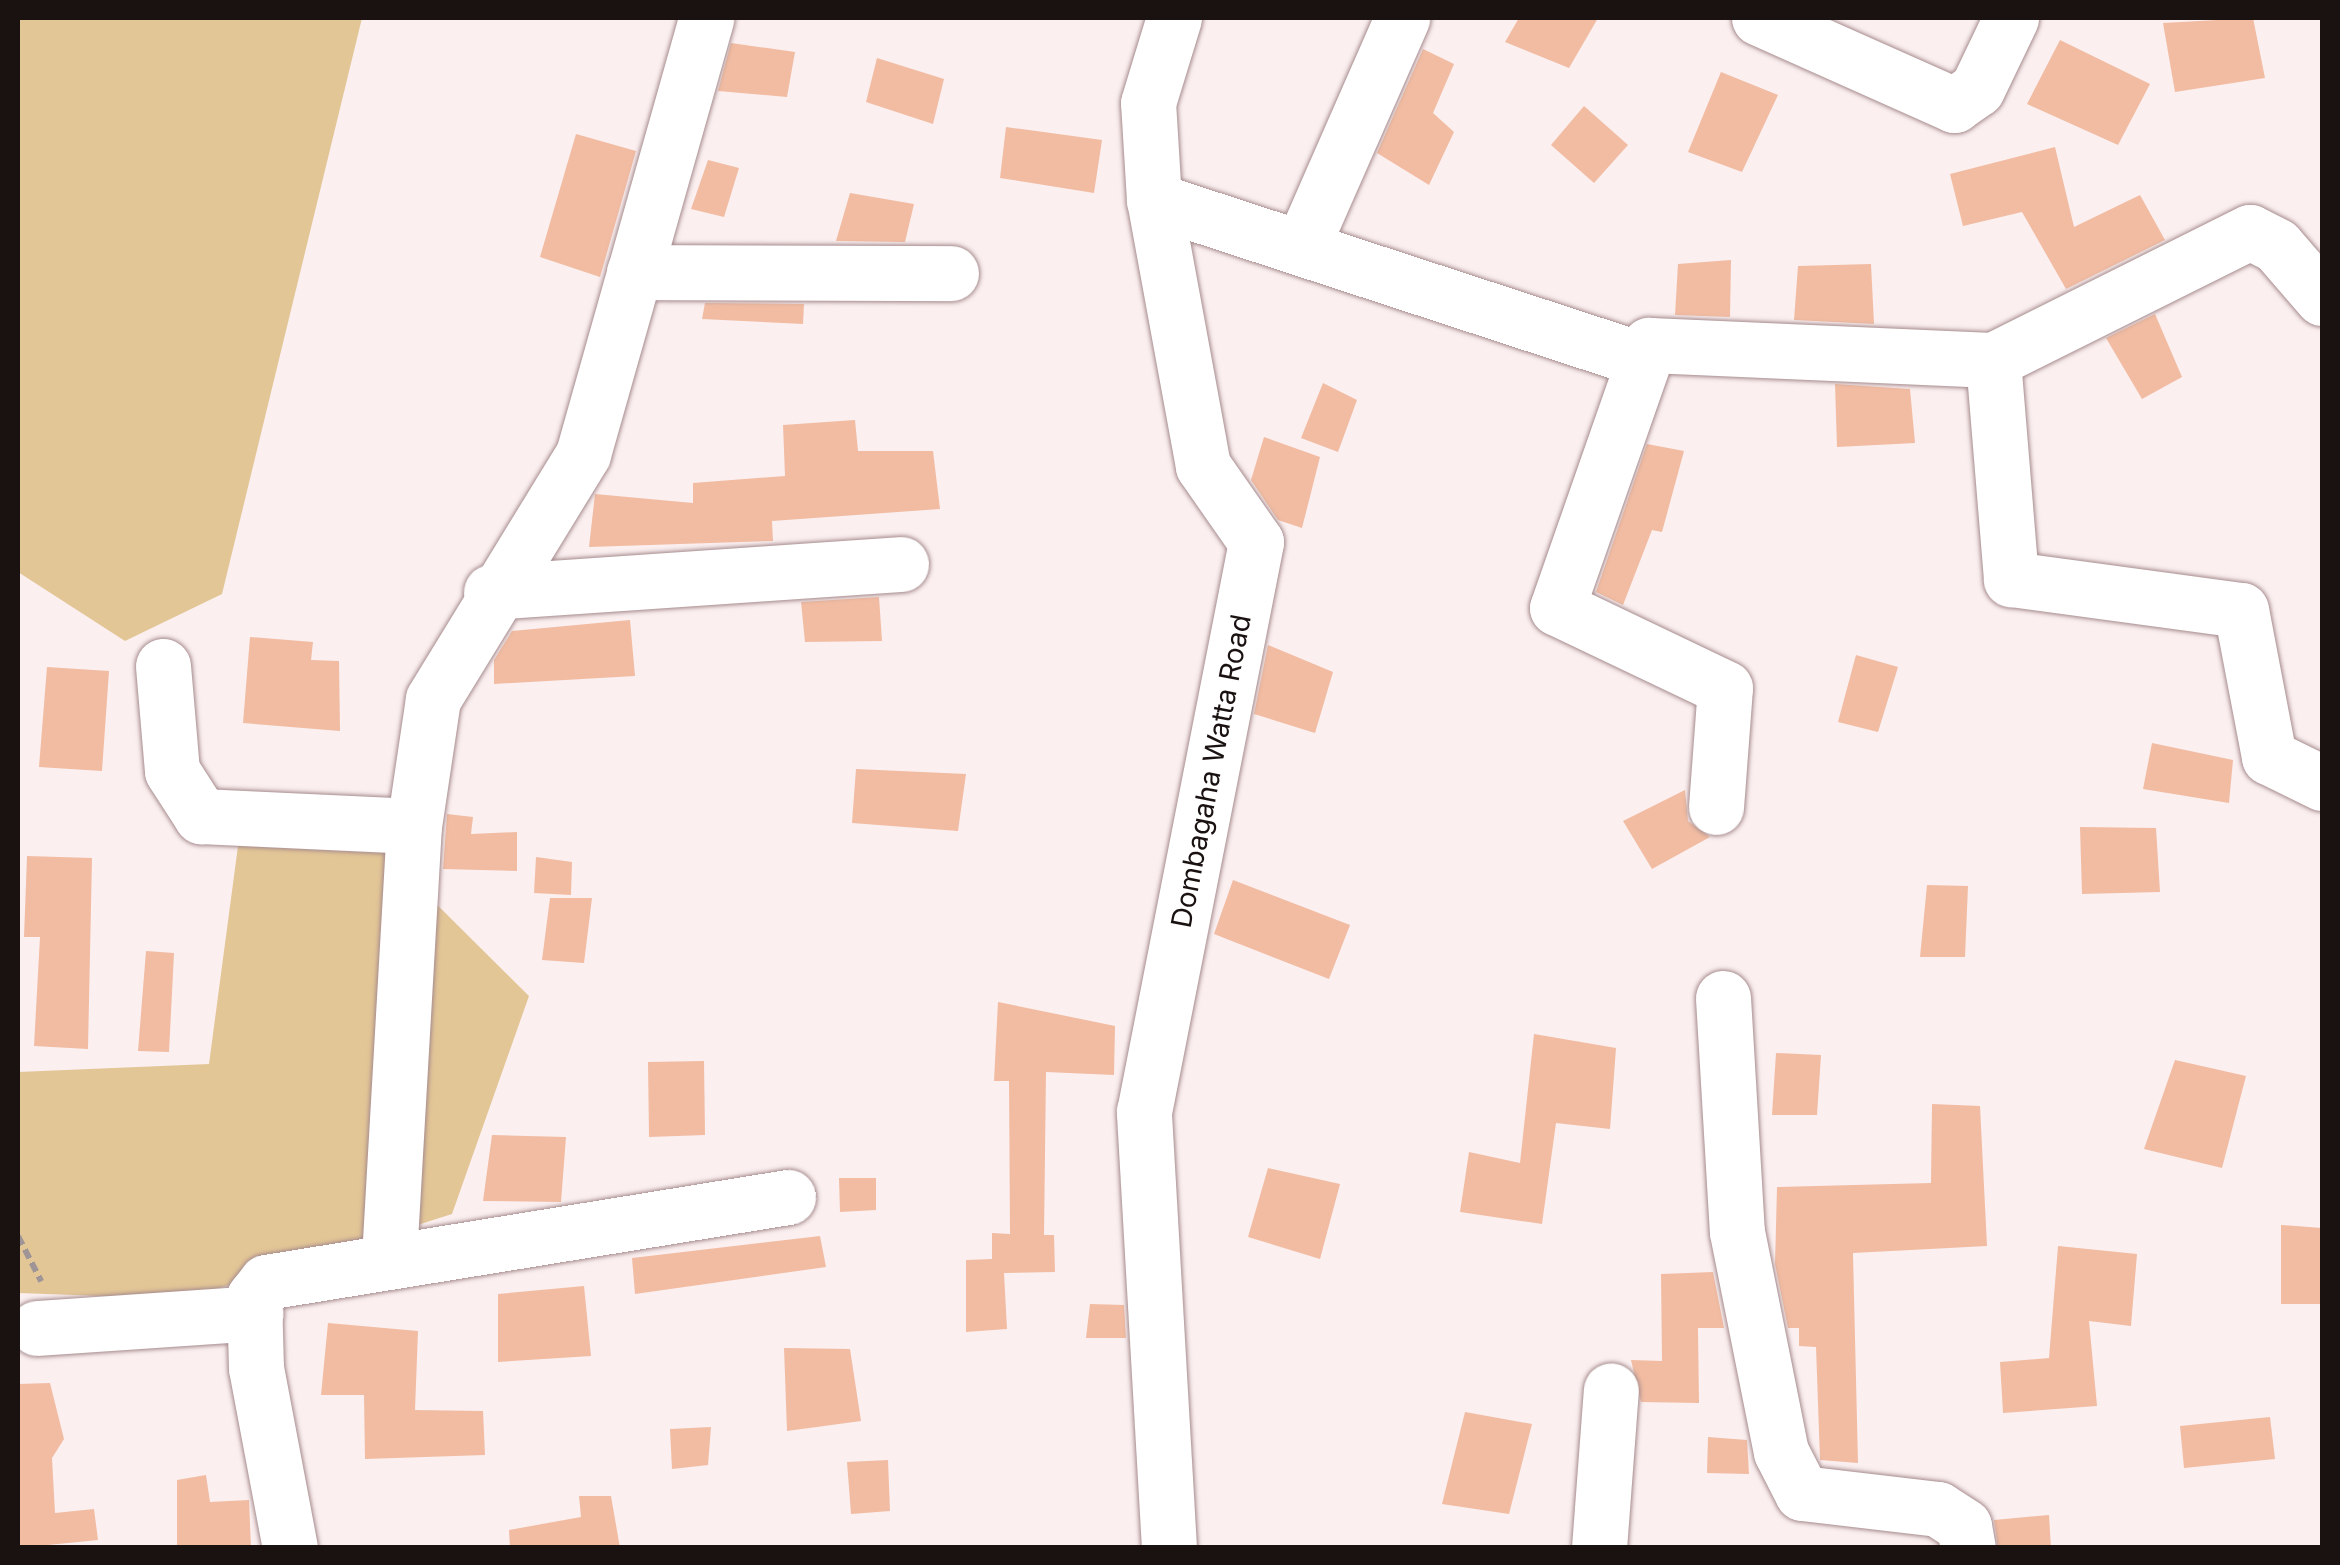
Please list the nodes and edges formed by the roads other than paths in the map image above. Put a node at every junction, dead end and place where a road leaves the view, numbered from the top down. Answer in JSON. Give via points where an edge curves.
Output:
{"nodes":[{"id":1,"x":706,"y":18,"type":"edge"},
{"id":2,"x":1174,"y":18,"type":"edge"},
{"id":3,"x":1402,"y":18,"type":"edge"},
{"id":4,"x":1759,"y":18,"type":"edge"},
{"id":5,"x":2011,"y":18,"type":"edge"},
{"id":6,"x":1154,"y":200,"type":"junction"},
{"id":7,"x":1303,"y":244,"type":"junction"},
{"id":8,"x":634,"y":272,"type":"junction"},
{"id":9,"x":951,"y":273,"type":"dead end"},
{"id":10,"x":2322,"y":298,"type":"edge"},
{"id":11,"x":1640,"y":359,"type":"junction"},
{"id":12,"x":1994,"y":360,"type":"junction"},
{"id":13,"x":901,"y":564,"type":"dead end"},
{"id":14,"x":492,"y":592,"type":"junction"},
{"id":15,"x":162,"y":666,"type":"dead end"},
{"id":16,"x":2322,"y":782,"type":"edge"},
{"id":17,"x":1716,"y":807,"type":"dead end"},
{"id":18,"x":414,"y":826,"type":"junction"},
{"id":19,"x":1723,"y":998,"type":"dead end"},
{"id":20,"x":788,"y":1197,"type":"dead end"},
{"id":21,"x":389,"y":1258,"type":"junction"},
{"id":22,"x":255,"y":1313,"type":"junction"},
{"id":23,"x":37,"y":1328,"type":"dead end"},
{"id":24,"x":1611,"y":1390,"type":"dead end"},
{"id":25,"x":290,"y":1548,"type":"edge"},
{"id":26,"x":1169,"y":1548,"type":"edge"},
{"id":27,"x":1599,"y":1548,"type":"edge"},
{"id":28,"x":1968,"y":1548,"type":"edge"}],
"edges":[{"from":1,"to":8,"type":"street"},
{"from":2,"to":6,"type":"street","name":"Dombagaha Watta Road","via":[[1148,103]]},
{"from":3,"to":7,"type":"street"},
{"from":4,"to":5,"type":"street","via":[[1954,105],[1977,89]]},
{"from":6,"to":7,"type":"street"},
{"from":6,"to":26,"type":"street","name":"Dombagaha Watta Road","via":[[1203,466],[1256,542],[1144,1112]]},
{"from":7,"to":11,"type":"street"},
{"from":8,"to":9,"type":"street"},
{"from":8,"to":14,"type":"street","via":[[583,454],[557,508]]},
{"from":10,"to":12,"type":"street","via":[[2277,246],[2250,232]]},
{"from":11,"to":12,"type":"street","via":[[1664,340]]},
{"from":11,"to":17,"type":"street","via":[[1557,608],[1726,688]]},
{"from":12,"to":16,"type":"street","via":[[2011,579],[2241,610],[2269,757]]},
{"from":13,"to":14,"type":"street"},
{"from":14,"to":18,"type":"street","via":[[433,699]]},
{"from":15,"to":18,"type":"street","via":[[172,770],[201,816]]},
{"from":18,"to":21,"type":"street"},
{"from":19,"to":28,"type":"street","via":[[1737,1232],[1781,1452],[1802,1493],[1938,1509],[1964,1526]]},
{"from":20,"to":21,"type":"street"},
{"from":21,"to":22,"type":"street","via":[[266,1282]]},
{"from":22,"to":23,"type":"street"},
{"from":22,"to":25,"type":"street","via":[[256,1368]]},
{"from":24,"to":27,"type":"street"}]}
